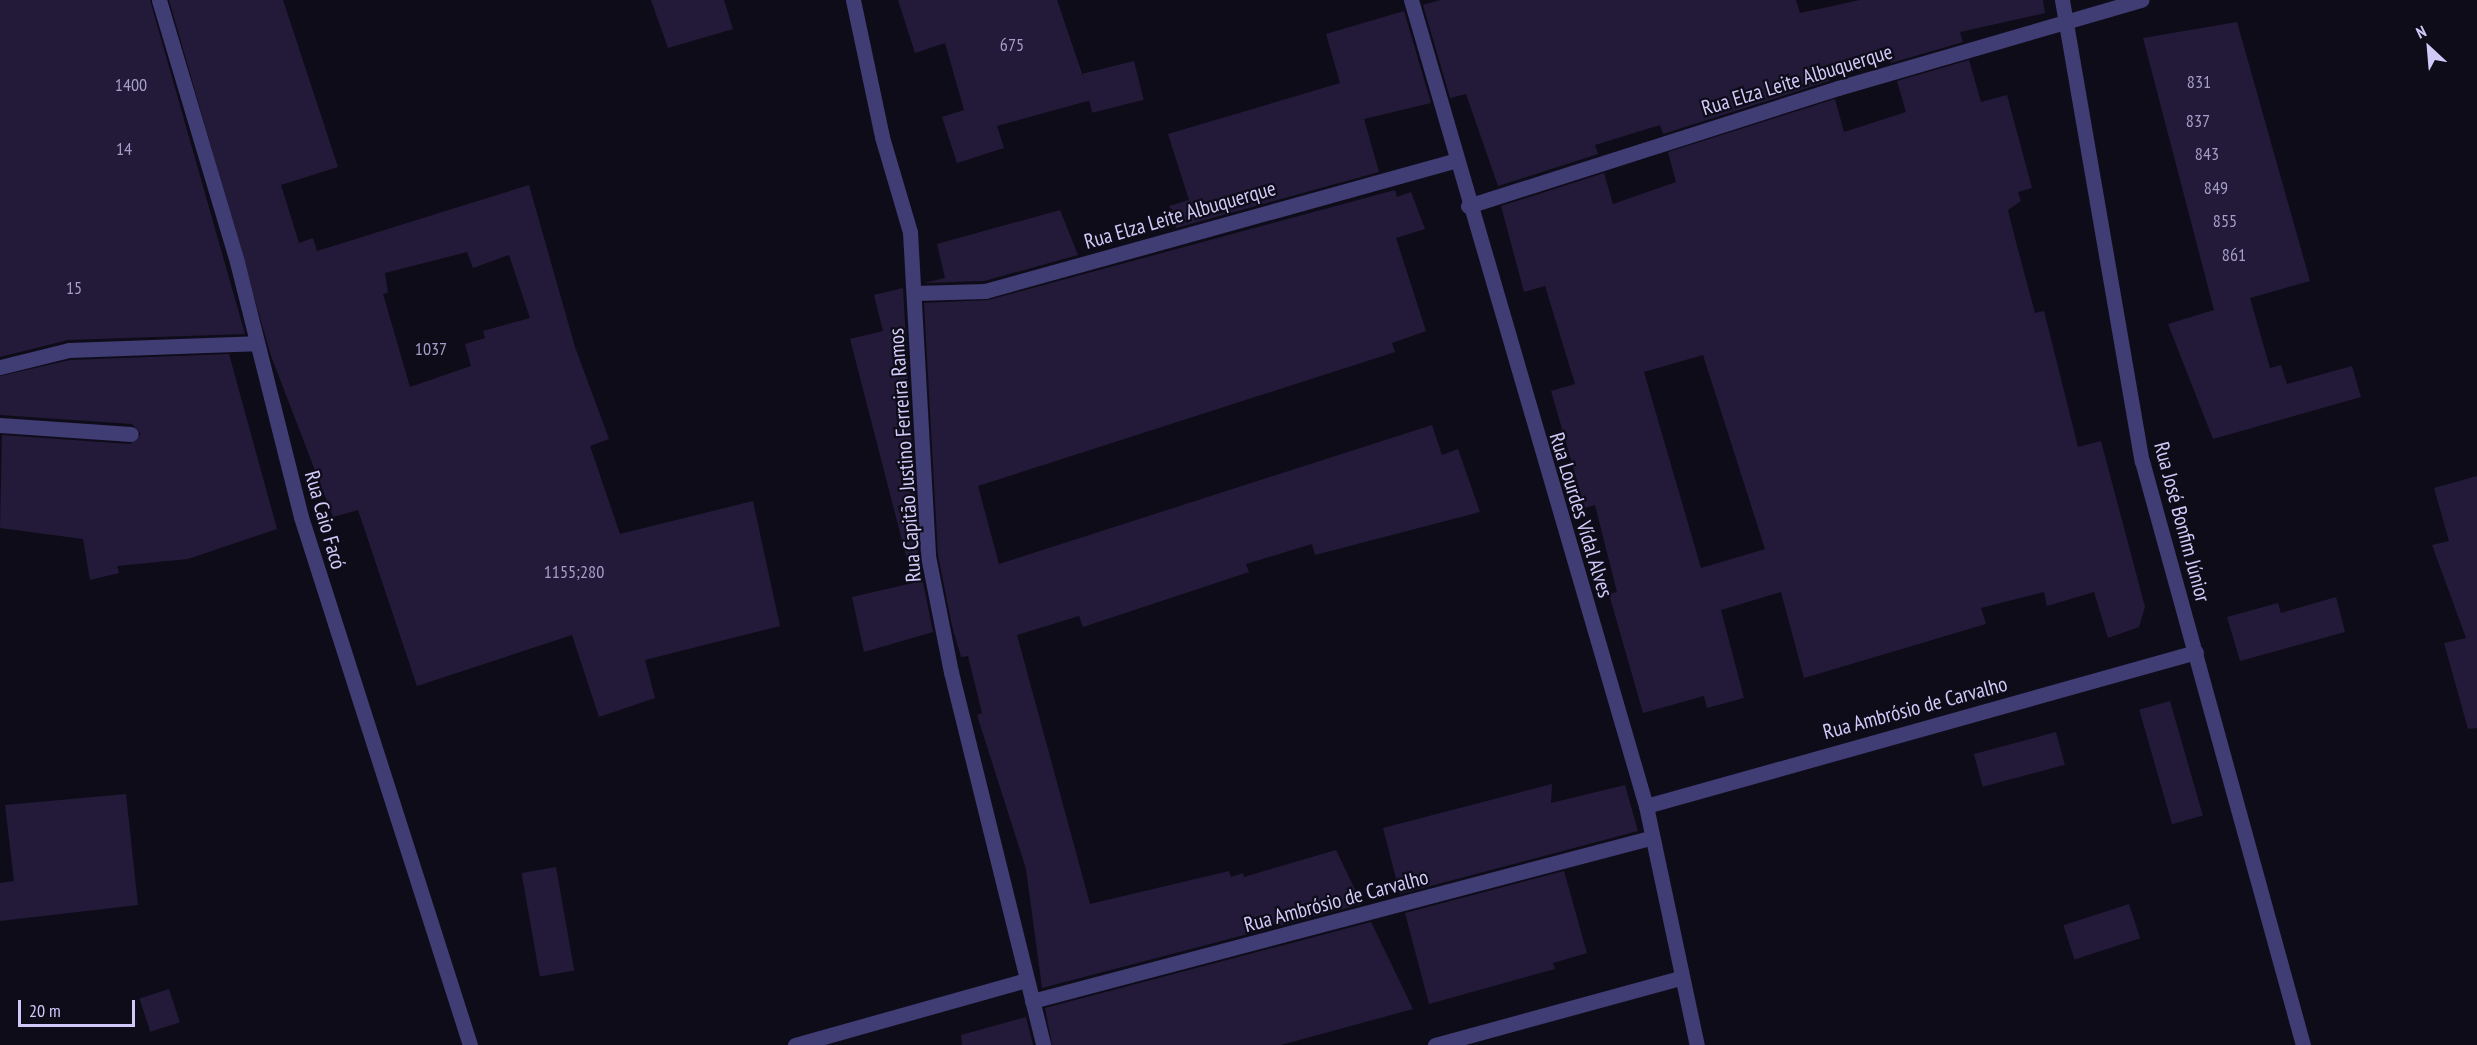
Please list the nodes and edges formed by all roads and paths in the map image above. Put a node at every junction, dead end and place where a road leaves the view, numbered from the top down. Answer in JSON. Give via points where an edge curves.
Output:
{"nodes":[{"id":1,"x":159,"y":0,"type":"edge"},
{"id":2,"x":853,"y":0,"type":"edge"},
{"id":3,"x":1411,"y":0,"type":"edge"},
{"id":4,"x":2062,"y":0,"type":"edge"},
{"id":5,"x":2141,"y":0,"type":"edge"},
{"id":6,"x":2063,"y":24,"type":"junction"},
{"id":7,"x":1455,"y":161,"type":"junction"},
{"id":8,"x":1468,"y":206,"type":"junction"},
{"id":9,"x":915,"y":293,"type":"junction"},
{"id":10,"x":257,"y":343,"type":"junction"},
{"id":11,"x":0,"y":367,"type":"edge"},
{"id":12,"x":0,"y":425,"type":"edge"},
{"id":13,"x":131,"y":434,"type":"dead end"},
{"id":14,"x":2196,"y":652,"type":"junction"},
{"id":15,"x":1646,"y":806,"type":"junction"},
{"id":16,"x":1650,"y":838,"type":"junction"},
{"id":17,"x":1680,"y":978,"type":"junction"},
{"id":18,"x":1026,"y":980,"type":"junction"},
{"id":19,"x":1032,"y":1000,"type":"junction"},
{"id":20,"x":470,"y":1045,"type":"edge"},
{"id":21,"x":795,"y":1045,"type":"edge"},
{"id":22,"x":1043,"y":1045,"type":"edge"},
{"id":23,"x":1435,"y":1045,"type":"edge"},
{"id":24,"x":1697,"y":1045,"type":"edge"},
{"id":25,"x":2303,"y":1045,"type":"edge"}],
"edges":[{"from":1,"to":10,"type":"street","name":"Rua Caio Facó"},
{"from":2,"to":9,"type":"street","name":"Rua Capitão Justino Ferreira Ramos","via":[[882,136],[910,232]]},
{"from":3,"to":7,"type":"street","name":"Rua Lourdes Vídal Alves"},
{"from":4,"to":6,"type":"street","name":"Rua José Bonfim Júnior"},
{"from":5,"to":6,"type":"street","name":"Rua Elza Leite Albuquerque"},
{"from":6,"to":8,"type":"street","name":"Rua Elza Leite Albuquerque","via":[[1838,88]]},
{"from":6,"to":14,"type":"street","name":"Rua José Bonfim Júnior","via":[[2142,461]]},
{"from":7,"to":8,"type":"street","name":"Rua Lourdes Vídal Alves"},
{"from":7,"to":9,"type":"street","name":"Rua Elza Leite Albuquerque","via":[[985,291]]},
{"from":8,"to":15,"type":"street","name":"Rua Lourdes Vídal Alves"},
{"from":9,"to":18,"type":"street","name":"Rua Capitão Justino Ferreira Ramos","via":[[928,556]]},
{"from":10,"to":11,"type":"street","via":[[69,350]]},
{"from":10,"to":20,"type":"street","name":"Rua Caio Facó","via":[[301,517]]},
{"from":12,"to":13,"type":"street"},
{"from":14,"to":15,"type":"street","name":"Rua Ambrósio de Carvalho"},
{"from":14,"to":25,"type":"street","name":"Rua José Bonfim Júnior"},
{"from":15,"to":16,"type":"street","name":"Rua Lourdes Vídal Alves"},
{"from":16,"to":17,"type":"street","name":"Rua Lourdes Vídal Alves"},
{"from":16,"to":19,"type":"street","name":"Rua Ambrósio de Carvalho"},
{"from":17,"to":23,"type":"street"},
{"from":17,"to":24,"type":"street","name":"Rua Lourdes Vídal Alves"},
{"from":18,"to":19,"type":"street","name":"Rua Capitão Justino Ferreira Ramos"},
{"from":18,"to":21,"type":"street"},
{"from":19,"to":22,"type":"street","name":"Rua Capitão Justino Ferreira Ramos"}]}
